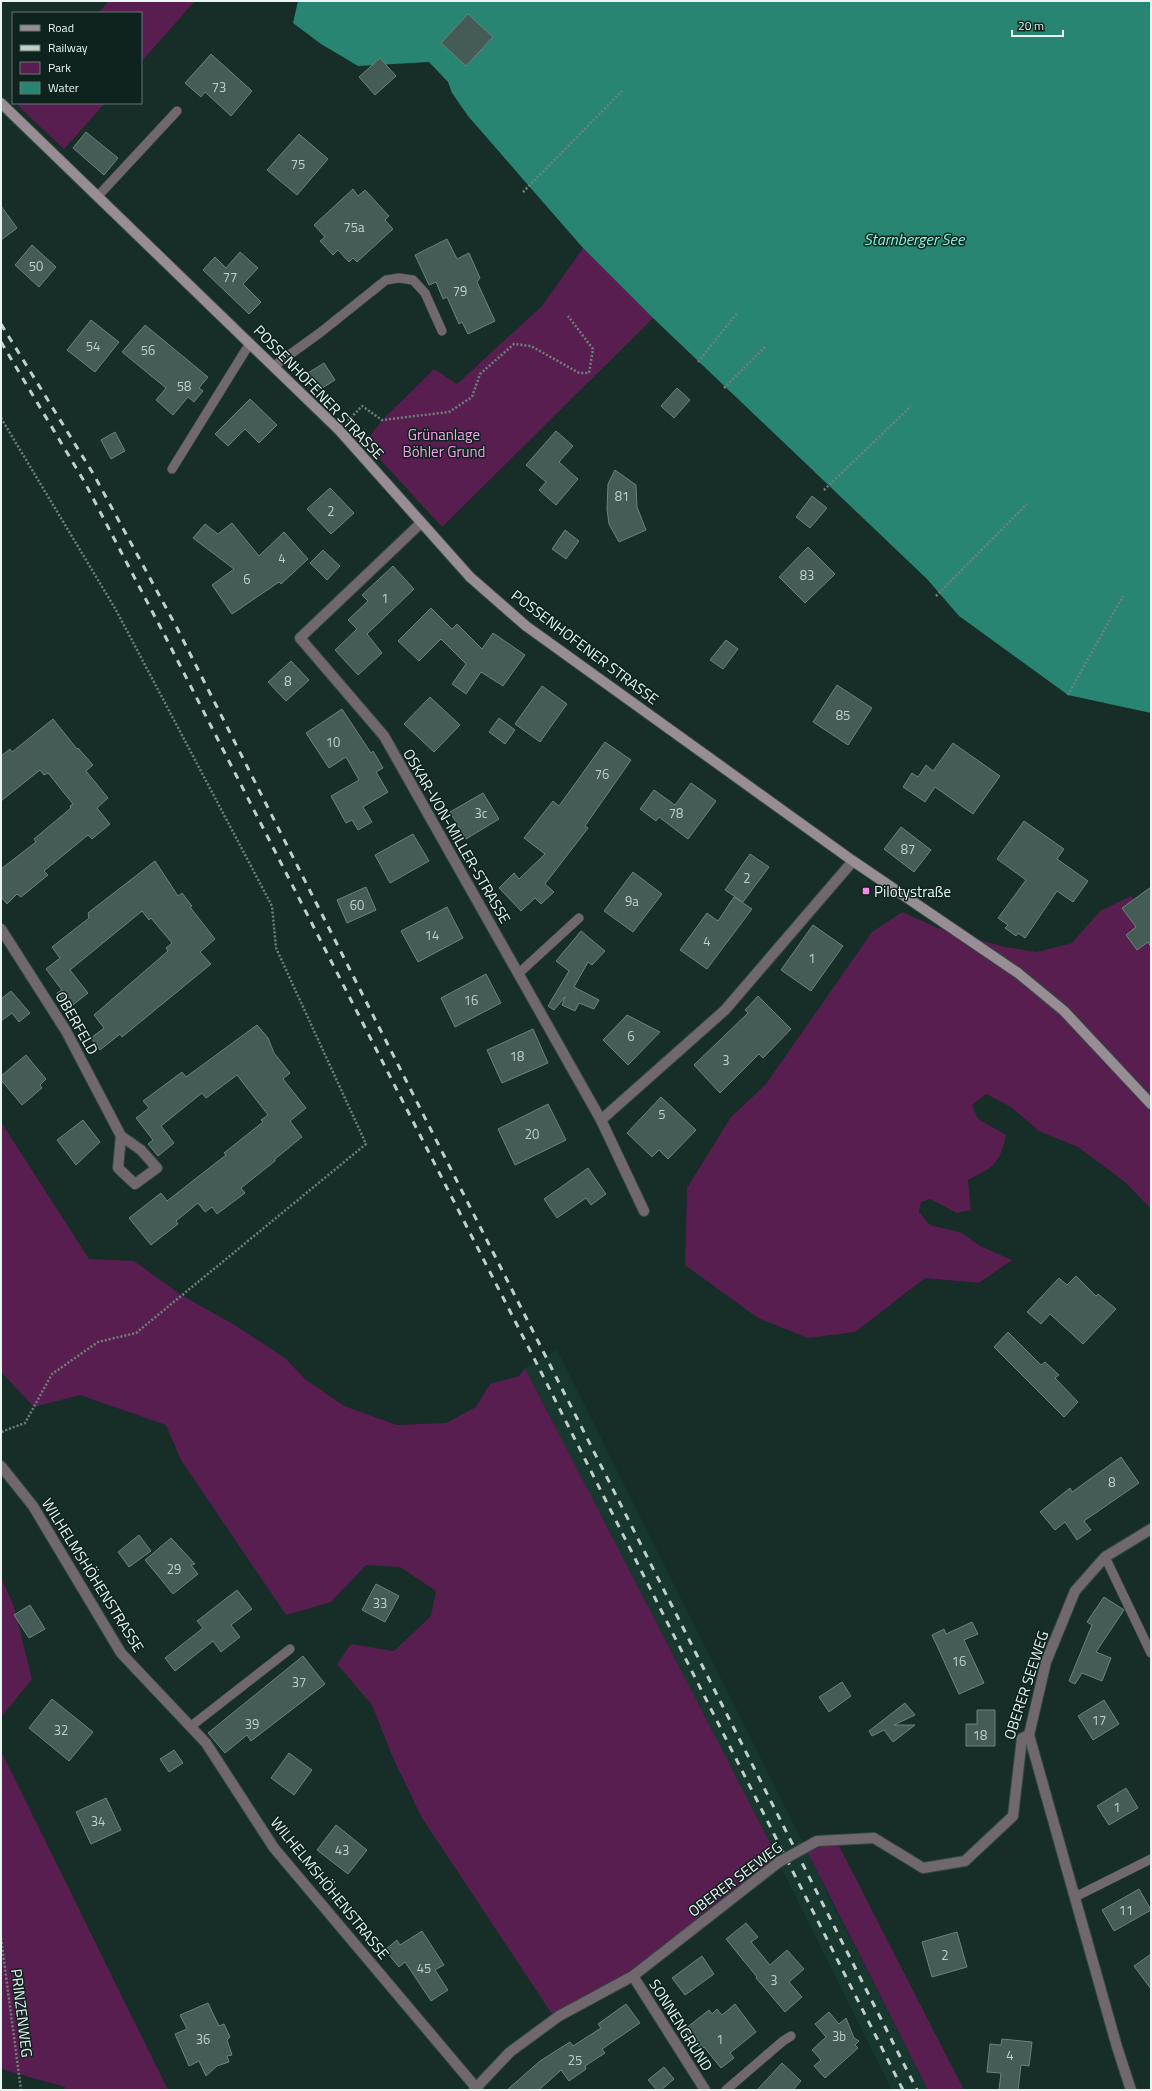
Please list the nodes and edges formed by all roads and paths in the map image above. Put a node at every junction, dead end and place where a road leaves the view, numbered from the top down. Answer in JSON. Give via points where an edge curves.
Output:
{"nodes":[{"id":1,"x":622,"y":92,"type":"dead end"},
{"id":2,"x":1,"y":103,"type":"edge"},
{"id":3,"x":177,"y":111,"type":"dead end"},
{"id":4,"x":523,"y":192,"type":"dead end"},
{"id":5,"x":98,"y":196,"type":"junction"},
{"id":6,"x":738,"y":312,"type":"dead end"},
{"id":7,"x":568,"y":316,"type":"dead end"},
{"id":8,"x":442,"y":331,"type":"dead end"},
{"id":9,"x":250,"y":343,"type":"junction"},
{"id":10,"x":766,"y":346,"type":"dead end"},
{"id":11,"x":698,"y":362,"type":"dead end"},
{"id":12,"x":274,"y":366,"type":"junction"},
{"id":13,"x":724,"y":388,"type":"dead end"},
{"id":14,"x":911,"y":406,"type":"dead end"},
{"id":15,"x":1,"y":418,"type":"edge"},
{"id":16,"x":339,"y":430,"type":"junction"},
{"id":17,"x":172,"y":469,"type":"dead end"},
{"id":18,"x":824,"y":490,"type":"dead end"},
{"id":19,"x":1027,"y":504,"type":"dead end"},
{"id":20,"x":421,"y":523,"type":"junction"},
{"id":21,"x":936,"y":596,"type":"dead end"},
{"id":22,"x":1123,"y":596,"type":"dead end"},
{"id":23,"x":1068,"y":695,"type":"dead end"},
{"id":24,"x":853,"y":861,"type":"junction"},
{"id":25,"x":579,"y":918,"type":"dead end"},
{"id":26,"x":1,"y":929,"type":"edge"},
{"id":27,"x":518,"y":974,"type":"junction"},
{"id":28,"x":1151,"y":1104,"type":"edge"},
{"id":29,"x":601,"y":1120,"type":"junction"},
{"id":30,"x":121,"y":1136,"type":"junction"},
{"id":31,"x":644,"y":1211,"type":"dead end"},
{"id":32,"x":1,"y":1432,"type":"edge"},
{"id":33,"x":1,"y":1466,"type":"edge"},
{"id":34,"x":1151,"y":1529,"type":"edge"},
{"id":35,"x":1105,"y":1557,"type":"junction"},
{"id":36,"x":290,"y":1649,"type":"dead end"},
{"id":37,"x":1151,"y":1653,"type":"edge"},
{"id":38,"x":190,"y":1727,"type":"junction"},
{"id":39,"x":1029,"y":1734,"type":"junction"},
{"id":40,"x":1151,"y":1859,"type":"edge"},
{"id":41,"x":1074,"y":1897,"type":"junction"},
{"id":42,"x":1,"y":1938,"type":"edge"},
{"id":43,"x":632,"y":1976,"type":"junction"},
{"id":44,"x":791,"y":2036,"type":"dead end"},
{"id":45,"x":476,"y":2089,"type":"edge"},
{"id":46,"x":21,"y":2090,"type":"edge"},
{"id":47,"x":705,"y":2090,"type":"edge"},
{"id":48,"x":726,"y":2090,"type":"edge"},
{"id":49,"x":1132,"y":2090,"type":"edge"}],
"edges":[{"from":1,"to":4,"type":"path"},
{"from":2,"to":5,"type":"main road","name":"POSSENHOFENER STRASSE"},
{"from":3,"to":5,"type":"lane"},
{"from":5,"to":9,"type":"main road","name":"POSSENHOFENER STRASSE"},
{"from":6,"to":11,"type":"path"},
{"from":7,"to":16,"type":"path","via":[[593,349],[589,373],[579,373],[531,346],[514,344],[480,374],[472,397],[449,412],[382,420],[362,406]]},
{"from":8,"to":12,"type":"lane","via":[[425,293],[413,280],[386,280],[322,332]]},
{"from":9,"to":12,"type":"main road","name":"POSSENHOFENER STRASSE"},
{"from":9,"to":17,"type":"lane"},
{"from":10,"to":13,"type":"path"},
{"from":12,"to":16,"type":"main road","name":"POSSENHOFENER STRASSE"},
{"from":14,"to":18,"type":"path"},
{"from":15,"to":32,"type":"path","via":[[116,610],[272,906],[276,948],[366,1144],[136,1333],[98,1342],[52,1374],[25,1423]]},
{"from":16,"to":20,"type":"main road","name":"POSSENHOFENER STRASSE"},
{"from":19,"to":21,"type":"path"},
{"from":20,"to":24,"type":"main road","name":"POSSENHOFENER STRASSE","via":[[470,578],[526,626]]},
{"from":20,"to":27,"type":"street","name":"OSKAR-VON-MILLER-STRASSE","via":[[300,638],[384,736]]},
{"from":22,"to":23,"type":"path"},
{"from":24,"to":28,"type":"main road","name":"POSSENHOFENER STRASSE","via":[[1018,973],[1064,1011]]},
{"from":24,"to":29,"type":"street","via":[[726,1010]]},
{"from":25,"to":27,"type":"lane"},
{"from":26,"to":30,"type":"street","name":"OBERFELD","via":[[66,1031]]},
{"from":27,"to":29,"type":"street","name":"OSKAR-VON-MILLER-STRASSE"},
{"from":29,"to":31,"type":"street","name":"OSKAR-VON-MILLER-STRASSE"},
{"from":30,"to":30,"type":"street","name":"OBERFELD","via":[[118,1168],[135,1184],[157,1168],[141,1150]]},
{"from":33,"to":38,"type":"street","name":"WILHELMSHÖHENSTRASSE","via":[[33,1506],[121,1653]]},
{"from":34,"to":35,"type":"street","name":"OBERER SEEWEG"},
{"from":35,"to":37,"type":"lane"},
{"from":35,"to":39,"type":"street","name":"OBERER SEEWEG","via":[[1075,1591],[1046,1662]]},
{"from":36,"to":38,"type":"lane"},
{"from":38,"to":45,"type":"street","name":"WILHELMSHÖHENSTRASSE","via":[[206,1743],[274,1848]]},
{"from":39,"to":41,"type":"street"},
{"from":39,"to":43,"type":"street","name":"OBERER SEEWEG","bridge":true,"via":[[1022,1738],[1014,1816],[965,1861],[923,1868],[874,1838],[817,1841],[779,1862]]},
{"from":40,"to":41,"type":"lane"},
{"from":41,"to":49,"type":"street"},
{"from":42,"to":46,"type":"path","name":"PRINZENWEG"},
{"from":43,"to":45,"type":"street","name":"OBERER SEEWEG","via":[[559,2016],[510,2052]]},
{"from":43,"to":47,"type":"street","name":"SONNENGRUND"},
{"from":44,"to":48,"type":"lane"}]}
